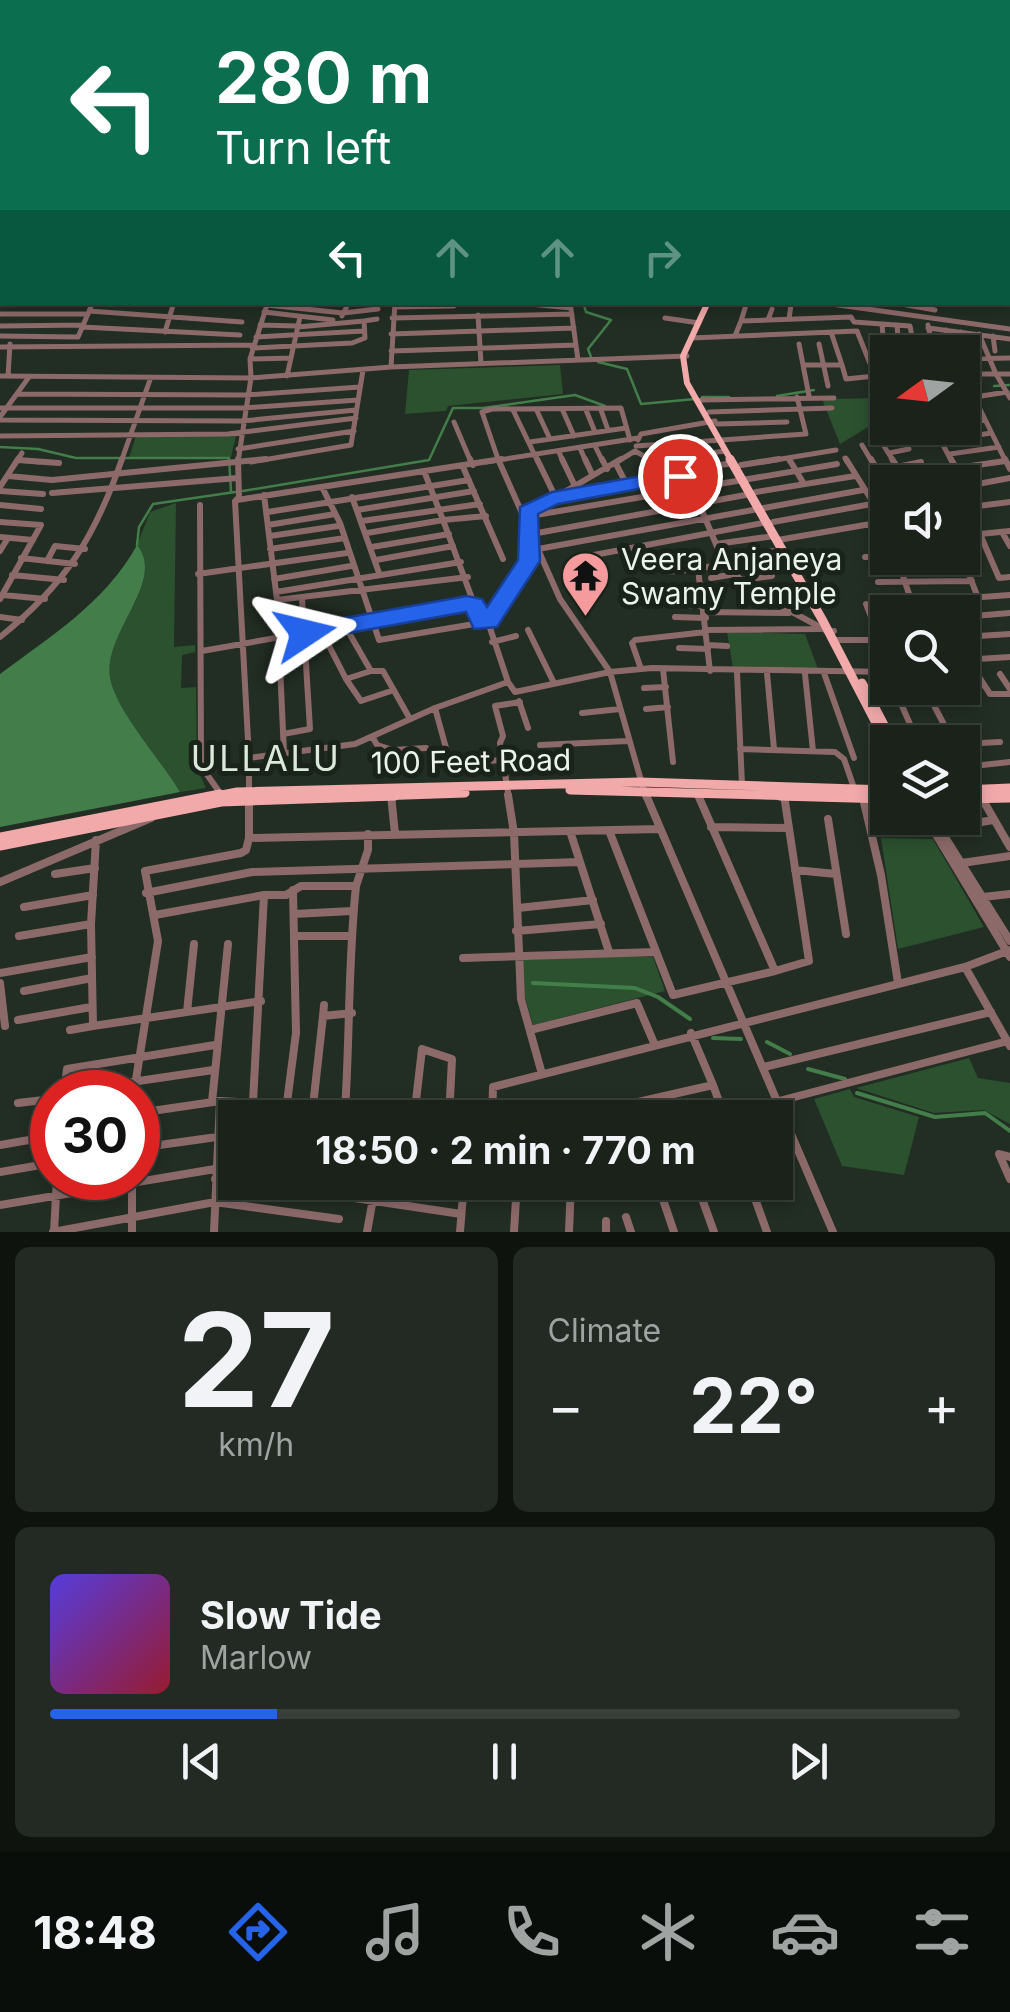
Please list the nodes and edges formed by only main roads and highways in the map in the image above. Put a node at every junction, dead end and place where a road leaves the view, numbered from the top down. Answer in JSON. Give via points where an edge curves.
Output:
{"nodes":[{"id":1,"x":708,"y":305,"type":"edge"},
{"id":2,"x":709,"y":305,"type":"edge"},
{"id":3,"x":694,"y":338,"type":"junction"},
{"id":4,"x":722,"y":438,"type":"junction"},
{"id":5,"x":737,"y":464,"type":"junction"},
{"id":6,"x":782,"y":545,"type":"junction"},
{"id":7,"x":831,"y":634,"type":"junction"},
{"id":8,"x":880,"y":725,"type":"edge"},
{"id":9,"x":642,"y":785,"type":"junction"},
{"id":10,"x":506,"y":788,"type":"junction"},
{"id":11,"x":742,"y":788,"type":"junction"},
{"id":12,"x":1010,"y":788,"type":"edge"},
{"id":13,"x":870,"y":791,"type":"edge"},
{"id":14,"x":859,"y":792,"type":"junction"},
{"id":15,"x":870,"y":794,"type":"edge"},
{"id":16,"x":980,"y":794,"type":"edge"},
{"id":17,"x":980,"y":794,"type":"edge"},
{"id":18,"x":248,"y":796,"type":"junction"},
{"id":19,"x":1010,"y":796,"type":"edge"},
{"id":20,"x":159,"y":809,"type":"junction"},
{"id":21,"x":0,"y":841,"type":"edge"}],
"edges":[{"from":1,"to":3,"type":"main road"},
{"from":2,"to":3,"type":"main road"},
{"from":3,"to":4,"type":"main road","via":[[683,370]]},
{"from":4,"to":5,"type":"main road"},
{"from":4,"to":5,"type":"main road"},
{"from":5,"to":6,"type":"main road"},
{"from":6,"to":7,"type":"main road"},
{"from":6,"to":7,"type":"main road"},
{"from":7,"to":8,"type":"main road"},
{"from":9,"to":10,"type":"main road","name":"100 Feet Road"},
{"from":9,"to":11,"type":"main road","name":"100 Feet Road"},
{"from":9,"to":11,"type":"main road","name":"100 Feet Road"},
{"from":10,"to":18,"type":"main road","name":"100 Feet Road"},
{"from":10,"to":18,"type":"main road","name":"100 Feet Road"},
{"from":11,"to":14,"type":"main road","name":"100 Feet Road"},
{"from":11,"to":14,"type":"main road","name":"100 Feet Road"},
{"from":12,"to":16,"type":"main road"},
{"from":13,"to":14,"type":"main road","name":"100 Feet Road"},
{"from":14,"to":15,"type":"main road","name":"100 Feet Road"},
{"from":17,"to":19,"type":"main road"},
{"from":18,"to":20,"type":"main road","name":"100 Feet Road"},
{"from":18,"to":20,"type":"main road","name":"100 Feet Road","via":[[220,793]]},
{"from":20,"to":21,"type":"main road","name":"100 Feet Road"}]}
